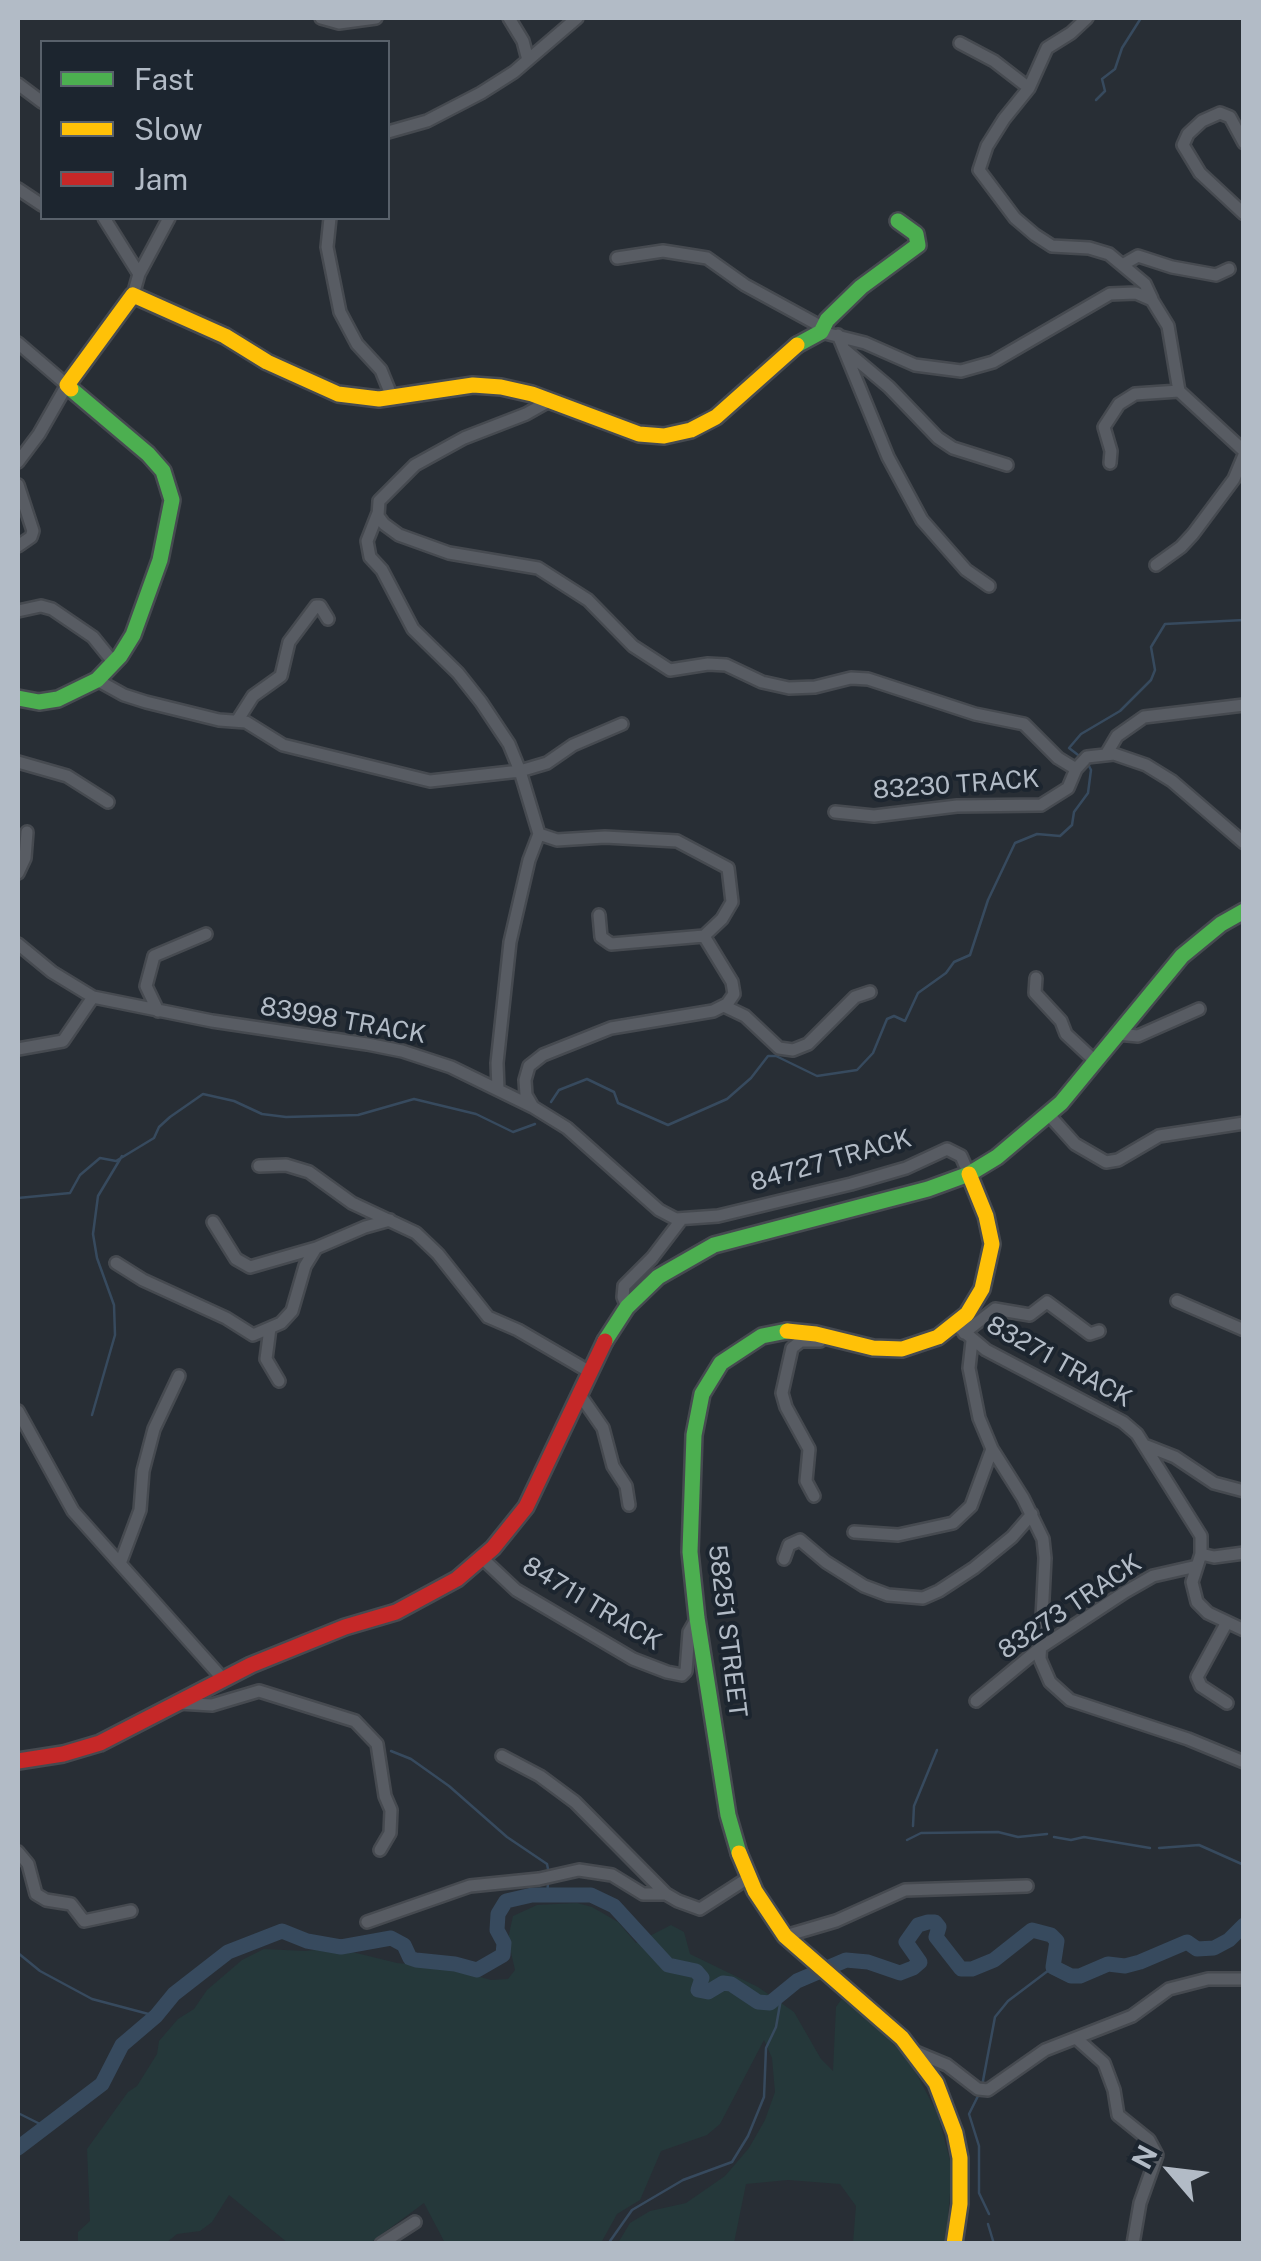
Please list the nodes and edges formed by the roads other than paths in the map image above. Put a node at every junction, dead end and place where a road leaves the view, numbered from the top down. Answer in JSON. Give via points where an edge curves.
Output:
{"nodes":[{"id":1,"x":320,"y":18,"type":"edge"},
{"id":2,"x":376,"y":18,"type":"edge"},
{"id":3,"x":509,"y":18,"type":"edge"},
{"id":4,"x":577,"y":18,"type":"edge"},
{"id":5,"x":1086,"y":18,"type":"edge"},
{"id":6,"x":337,"y":20,"type":"edge"},
{"id":7,"x":960,"y":43,"type":"dead end"},
{"id":8,"x":528,"y":60,"type":"junction"},
{"id":9,"x":18,"y":84,"type":"edge"},
{"id":10,"x":1030,"y":88,"type":"junction"},
{"id":11,"x":40,"y":100,"type":"edge"},
{"id":12,"x":390,"y":131,"type":"edge"},
{"id":13,"x":1244,"y":144,"type":"edge"},
{"id":14,"x":18,"y":189,"type":"edge"},
{"id":15,"x":40,"y":204,"type":"edge"},
{"id":16,"x":1244,"y":214,"type":"edge"},
{"id":17,"x":105,"y":220,"type":"edge"},
{"id":18,"x":168,"y":220,"type":"edge"},
{"id":19,"x":330,"y":220,"type":"edge"},
{"id":20,"x":898,"y":221,"type":"dead end"},
{"id":21,"x":617,"y":258,"type":"dead end"},
{"id":22,"x":1124,"y":264,"type":"junction"},
{"id":23,"x":1229,"y":269,"type":"dead end"},
{"id":24,"x":139,"y":274,"type":"junction"},
{"id":25,"x":132,"y":295,"type":"junction"},
{"id":26,"x":1152,"y":300,"type":"junction"},
{"id":27,"x":827,"y":331,"type":"junction"},
{"id":28,"x":18,"y":343,"type":"edge"},
{"id":29,"x":845,"y":350,"type":"junction"},
{"id":30,"x":67,"y":385,"type":"junction"},
{"id":31,"x":1179,"y":391,"type":"junction"},
{"id":32,"x":392,"y":398,"type":"junction"},
{"id":33,"x":549,"y":400,"type":"junction"},
{"id":34,"x":1244,"y":453,"type":"edge"},
{"id":35,"x":18,"y":462,"type":"edge"},
{"id":36,"x":1110,"y":463,"type":"dead end"},
{"id":37,"x":1007,"y":464,"type":"dead end"},
{"id":38,"x":18,"y":485,"type":"edge"},
{"id":39,"x":378,"y":514,"type":"junction"},
{"id":40,"x":18,"y":546,"type":"edge"},
{"id":41,"x":1156,"y":565,"type":"dead end"},
{"id":42,"x":989,"y":586,"type":"dead end"},
{"id":43,"x":18,"y":612,"type":"edge"},
{"id":44,"x":328,"y":619,"type":"dead end"},
{"id":45,"x":114,"y":663,"type":"junction"},
{"id":46,"x":97,"y":680,"type":"junction"},
{"id":47,"x":18,"y":698,"type":"edge"},
{"id":48,"x":1244,"y":705,"type":"edge"},
{"id":49,"x":237,"y":720,"type":"junction"},
{"id":50,"x":622,"y":724,"type":"dead end"},
{"id":51,"x":1107,"y":753,"type":"junction"},
{"id":52,"x":18,"y":762,"type":"edge"},
{"id":53,"x":1076,"y":770,"type":"junction"},
{"id":54,"x":520,"y":772,"type":"junction"},
{"id":55,"x":108,"y":802,"type":"dead end"},
{"id":56,"x":835,"y":812,"type":"dead end"},
{"id":57,"x":28,"y":832,"type":"dead end"},
{"id":58,"x":539,"y":834,"type":"junction"},
{"id":59,"x":1244,"y":843,"type":"edge"},
{"id":60,"x":18,"y":873,"type":"edge"},
{"id":61,"x":1244,"y":911,"type":"edge"},
{"id":62,"x":600,"y":915,"type":"dead end"},
{"id":63,"x":206,"y":934,"type":"dead end"},
{"id":64,"x":704,"y":936,"type":"junction"},
{"id":65,"x":18,"y":944,"type":"edge"},
{"id":66,"x":1036,"y":978,"type":"dead end"},
{"id":67,"x":870,"y":992,"type":"dead end"},
{"id":68,"x":93,"y":997,"type":"junction"},
{"id":69,"x":724,"y":1006,"type":"junction"},
{"id":70,"x":1199,"y":1009,"type":"dead end"},
{"id":71,"x":158,"y":1011,"type":"junction"},
{"id":72,"x":1117,"y":1034,"type":"junction"},
{"id":73,"x":18,"y":1049,"type":"edge"},
{"id":74,"x":1095,"y":1061,"type":"junction"},
{"id":75,"x":498,"y":1090,"type":"junction"},
{"id":76,"x":532,"y":1108,"type":"junction"},
{"id":77,"x":1049,"y":1115,"type":"junction"},
{"id":78,"x":1244,"y":1123,"type":"edge"},
{"id":79,"x":258,"y":1166,"type":"dead end"},
{"id":80,"x":969,"y":1174,"type":"junction"},
{"id":81,"x":390,"y":1220,"type":"junction"},
{"id":82,"x":686,"y":1220,"type":"junction"},
{"id":83,"x":213,"y":1222,"type":"dead end"},
{"id":84,"x":316,"y":1248,"type":"junction"},
{"id":85,"x":116,"y":1263,"type":"dead end"},
{"id":86,"x":1177,"y":1301,"type":"dead end"},
{"id":87,"x":627,"y":1306,"type":"junction"},
{"id":88,"x":270,"y":1328,"type":"junction"},
{"id":89,"x":1244,"y":1330,"type":"edge"},
{"id":90,"x":1099,"y":1331,"type":"dead end"},
{"id":91,"x":964,"y":1333,"type":"junction"},
{"id":92,"x":853,"y":1342,"type":"junction"},
{"id":93,"x":590,"y":1372,"type":"junction"},
{"id":94,"x":179,"y":1376,"type":"dead end"},
{"id":95,"x":279,"y":1382,"type":"dead end"},
{"id":96,"x":580,"y":1395,"type":"junction"},
{"id":97,"x":18,"y":1410,"type":"edge"},
{"id":98,"x":32,"y":1440,"type":"junction"},
{"id":99,"x":18,"y":1444,"type":"edge"},
{"id":100,"x":1147,"y":1446,"type":"junction"},
{"id":101,"x":992,"y":1449,"type":"junction"},
{"id":102,"x":1244,"y":1490,"type":"edge"},
{"id":103,"x":814,"y":1496,"type":"dead end"},
{"id":104,"x":629,"y":1505,"type":"dead end"},
{"id":105,"x":1032,"y":1514,"type":"junction"},
{"id":106,"x":854,"y":1532,"type":"dead end"},
{"id":107,"x":1244,"y":1552,"type":"edge"},
{"id":108,"x":482,"y":1558,"type":"junction"},
{"id":109,"x":784,"y":1559,"type":"dead end"},
{"id":110,"x":1199,"y":1560,"type":"junction"},
{"id":111,"x":121,"y":1561,"type":"junction"},
{"id":112,"x":698,"y":1618,"type":"junction"},
{"id":113,"x":1227,"y":1622,"type":"junction"},
{"id":114,"x":1244,"y":1630,"type":"edge"},
{"id":115,"x":1040,"y":1648,"type":"junction"},
{"id":116,"x":223,"y":1679,"type":"junction"},
{"id":117,"x":976,"y":1701,"type":"dead end"},
{"id":118,"x":178,"y":1703,"type":"junction"},
{"id":119,"x":1226,"y":1704,"type":"dead end"},
{"id":120,"x":502,"y":1756,"type":"dead end"},
{"id":121,"x":18,"y":1761,"type":"edge"},
{"id":122,"x":1244,"y":1762,"type":"edge"},
{"id":123,"x":380,"y":1850,"type":"dead end"},
{"id":124,"x":18,"y":1852,"type":"edge"},
{"id":125,"x":748,"y":1878,"type":"junction"},
{"id":126,"x":1027,"y":1886,"type":"dead end"},
{"id":127,"x":666,"y":1894,"type":"junction"},
{"id":128,"x":131,"y":1911,"type":"dead end"},
{"id":129,"x":367,"y":1922,"type":"dead end"},
{"id":130,"x":784,"y":1936,"type":"junction"},
{"id":131,"x":1244,"y":1979,"type":"edge"},
{"id":132,"x":1077,"y":2039,"type":"junction"},
{"id":133,"x":913,"y":2051,"type":"junction"},
{"id":134,"x":415,"y":2222,"type":"dead end"},
{"id":135,"x":381,"y":2244,"type":"edge"},
{"id":136,"x":954,"y":2244,"type":"edge"},
{"id":137,"x":1133,"y":2244,"type":"edge"}],
"edges":[{"from":1,"to":6,"type":"street"},
{"from":2,"to":6,"type":"street"},
{"from":3,"to":8,"type":"street"},
{"from":4,"to":8,"type":"street"},
{"from":5,"to":10,"type":"street","via":[[1047,48]]},
{"from":7,"to":10,"type":"street"},
{"from":8,"to":12,"type":"street","via":[[441,116]]},
{"from":9,"to":11,"type":"street"},
{"from":10,"to":22,"type":"street","via":[[982,156],[980,174],[1015,218],[1045,242],[1096,250]]},
{"from":13,"to":16,"type":"street","via":[[1230,117],[1220,113],[1202,120],[1183,145],[1210,184]]},
{"from":14,"to":15,"type":"street"},
{"from":17,"to":24,"type":"street"},
{"from":18,"to":24,"type":"street"},
{"from":19,"to":32,"type":"street","via":[[328,267],[340,312],[348,332],[382,370]]},
{"from":20,"to":27,"type":"street","via":[[916,234],[918,245],[861,287]]},
{"from":21,"to":27,"type":"street","via":[[663,251],[707,258]]},
{"from":22,"to":23,"type":"street","via":[[1138,256],[1216,276]]},
{"from":22,"to":26,"type":"street"},
{"from":24,"to":25,"type":"street"},
{"from":25,"to":30,"type":"street"},
{"from":25,"to":32,"type":"street","via":[[338,394]]},
{"from":26,"to":27,"type":"street","via":[[1117,292],[993,362],[961,370],[915,365]]},
{"from":26,"to":31,"type":"street","via":[[1171,335]]},
{"from":27,"to":29,"type":"street"},
{"from":27,"to":33,"type":"street","via":[[804,338],[716,418],[682,432],[639,434]]},
{"from":28,"to":30,"type":"street"},
{"from":29,"to":37,"type":"street","via":[[938,438]]},
{"from":29,"to":42,"type":"street","via":[[894,471],[922,520]]},
{"from":30,"to":35,"type":"street"},
{"from":30,"to":45,"type":"street","via":[[157,462],[170,490],[170,516],[149,596]]},
{"from":31,"to":34,"type":"street"},
{"from":31,"to":36,"type":"street","via":[[1135,394],[1119,404],[1104,427]]},
{"from":32,"to":33,"type":"street","via":[[483,385]]},
{"from":33,"to":39,"type":"street","via":[[415,465],[379,501]]},
{"from":34,"to":41,"type":"street","via":[[1234,479],[1194,534]]},
{"from":38,"to":40,"type":"street","via":[[33,531]]},
{"from":39,"to":53,"type":"street","via":[[400,535],[439,550],[538,568],[588,600],[633,646],[670,670],[726,665],[790,688],[868,679],[1024,724]]},
{"from":39,"to":54,"type":"street","via":[[367,540],[370,557],[412,628],[458,673],[504,736]]},
{"from":43,"to":45,"type":"street","via":[[52,609],[92,637]]},
{"from":44,"to":49,"type":"street","via":[[316,606],[289,642],[281,676],[253,696]]},
{"from":45,"to":46,"type":"street"},
{"from":46,"to":47,"type":"street","via":[[58,699]]},
{"from":46,"to":49,"type":"street","via":[[132,698]]},
{"from":48,"to":51,"type":"street","name":"83230 TRACK","via":[[1144,718],[1117,736]]},
{"from":49,"to":54,"type":"street","via":[[283,745],[430,782]]},
{"from":50,"to":54,"type":"street"},
{"from":51,"to":53,"type":"street","name":"83230 TRACK","via":[[1087,758]]},
{"from":51,"to":59,"type":"street","via":[[1134,759],[1172,781]]},
{"from":52,"to":55,"type":"street","via":[[66,776]]},
{"from":53,"to":56,"type":"street","name":"83230 TRACK","via":[[1068,788],[1042,805],[874,816]]},
{"from":54,"to":58,"type":"street"},
{"from":57,"to":60,"type":"street"},
{"from":58,"to":64,"type":"street","via":[[557,840],[677,841],[724,865],[732,902]]},
{"from":58,"to":75,"type":"street","via":[[510,942]]},
{"from":61,"to":72,"type":"street","via":[[1182,956]]},
{"from":62,"to":64,"type":"street","via":[[601,937],[611,944]]},
{"from":63,"to":71,"type":"street","via":[[154,956],[146,986]]},
{"from":64,"to":69,"type":"street","via":[[734,986]]},
{"from":65,"to":68,"type":"street","name":"83998 TRACK"},
{"from":66,"to":74,"type":"street","via":[[1036,993]]},
{"from":67,"to":69,"type":"street","via":[[855,997],[808,1044],[793,1050],[774,1045],[745,1016]]},
{"from":68,"to":71,"type":"street","name":"83998 TRACK"},
{"from":68,"to":73,"type":"street","via":[[62,1042]]},
{"from":69,"to":76,"type":"street","via":[[606,1030],[535,1060],[524,1080]]},
{"from":70,"to":72,"type":"street","via":[[1138,1036]]},
{"from":71,"to":75,"type":"street","name":"83998 TRACK","via":[[402,1050]]},
{"from":72,"to":74,"type":"street"},
{"from":74,"to":77,"type":"street"},
{"from":75,"to":76,"type":"street","name":"83998 TRACK"},
{"from":76,"to":82,"type":"street","name":"83998 TRACK","via":[[567,1128],[659,1210]]},
{"from":77,"to":78,"type":"street","via":[[1075,1144],[1106,1162],[1159,1136]]},
{"from":77,"to":80,"type":"street"},
{"from":79,"to":81,"type":"street","via":[[310,1172]]},
{"from":80,"to":82,"type":"street","name":"84727 TRACK","via":[[962,1156],[947,1149],[894,1172]]},
{"from":80,"to":87,"type":"street","via":[[714,1244],[667,1270]]},
{"from":80,"to":91,"type":"street","via":[[986,1216],[991,1257]]},
{"from":81,"to":84,"type":"street"},
{"from":81,"to":93,"type":"street","via":[[430,1244],[488,1317]]},
{"from":82,"to":87,"type":"street","via":[[624,1286]]},
{"from":83,"to":84,"type":"street","via":[[236,1259],[250,1267]]},
{"from":84,"to":88,"type":"street","via":[[296,1303]]},
{"from":85,"to":88,"type":"street","via":[[248,1334]]},
{"from":86,"to":89,"type":"street"},
{"from":87,"to":93,"type":"street"},
{"from":88,"to":95,"type":"street","via":[[266,1360]]},
{"from":90,"to":91,"type":"street","via":[[1090,1334],[1047,1302],[1030,1314],[995,1309]]},
{"from":91,"to":92,"type":"street","name":"58251 STREET","via":[[886,1350]]},
{"from":91,"to":100,"type":"street","name":"83271 TRACK","via":[[1123,1422]]},
{"from":91,"to":101,"type":"street","via":[[978,1418]]},
{"from":92,"to":103,"type":"street","via":[[801,1341],[788,1360],[783,1399],[809,1449],[806,1481]]},
{"from":92,"to":112,"type":"street","name":"58251 STREET","via":[[802,1331],[773,1333],[728,1356],[706,1384],[696,1418],[690,1499]]},
{"from":93,"to":96,"type":"street"},
{"from":94,"to":111,"type":"street","via":[[154,1429],[140,1510]]},
{"from":96,"to":104,"type":"street","via":[[600,1421]]},
{"from":96,"to":108,"type":"street","via":[[526,1507]]},
{"from":97,"to":98,"type":"street"},
{"from":98,"to":99,"type":"street"},
{"from":98,"to":111,"type":"street","via":[[73,1511]]},
{"from":100,"to":102,"type":"street","via":[[1214,1483]]},
{"from":100,"to":110,"type":"street","name":"83271 TRACK","via":[[1197,1526]]},
{"from":101,"to":105,"type":"street"},
{"from":101,"to":106,"type":"street","via":[[971,1506],[953,1523],[898,1535]]},
{"from":105,"to":109,"type":"street","via":[[974,1568],[922,1598],[864,1586],[800,1540]]},
{"from":105,"to":115,"type":"street","via":[[1044,1549]]},
{"from":107,"to":110,"type":"street","name":"83273 TRACK"},
{"from":108,"to":112,"type":"street","name":"84711 TRACK","via":[[512,1587],[632,1659],[667,1672],[685,1674],[689,1632]]},
{"from":108,"to":116,"type":"street","via":[[418,1603]]},
{"from":110,"to":113,"type":"street","name":"83271 TRACK","via":[[1192,1582],[1197,1602]]},
{"from":110,"to":115,"type":"street","name":"83273 TRACK","via":[[1153,1576]]},
{"from":111,"to":116,"type":"street"},
{"from":112,"to":125,"type":"street","name":"58251 STREET","via":[[728,1815]]},
{"from":113,"to":114,"type":"street","name":"83271 TRACK"},
{"from":113,"to":119,"type":"street","via":[[1197,1677]]},
{"from":115,"to":117,"type":"street","name":"83273 TRACK"},
{"from":115,"to":122,"type":"street","via":[[1043,1672],[1064,1696]]},
{"from":116,"to":118,"type":"street"},
{"from":118,"to":121,"type":"street","via":[[84,1749]]},
{"from":118,"to":123,"type":"street","via":[[212,1705],[259,1692],[354,1721],[377,1744],[391,1810],[390,1834]]},
{"from":120,"to":127,"type":"street","via":[[574,1802]]},
{"from":124,"to":128,"type":"street","via":[[36,1894],[71,1904],[86,1922]]},
{"from":125,"to":127,"type":"street","via":[[700,1910]]},
{"from":125,"to":130,"type":"street","name":"58251 STREET"},
{"from":126,"to":130,"type":"street","via":[[905,1890]]},
{"from":127,"to":129,"type":"street","via":[[643,1894],[612,1875],[579,1870],[470,1886]]},
{"from":130,"to":133,"type":"street","name":"58251 STREET"},
{"from":131,"to":132,"type":"street","via":[[1169,1989],[1132,2016]]},
{"from":132,"to":133,"type":"street","via":[[1045,2050],[983,2091]]},
{"from":132,"to":137,"type":"street","via":[[1098,2055],[1109,2075],[1118,2115],[1158,2155]]},
{"from":133,"to":136,"type":"street","name":"58251 STREET","via":[[936,2082],[956,2133],[962,2181]]},
{"from":134,"to":135,"type":"street"}]}
